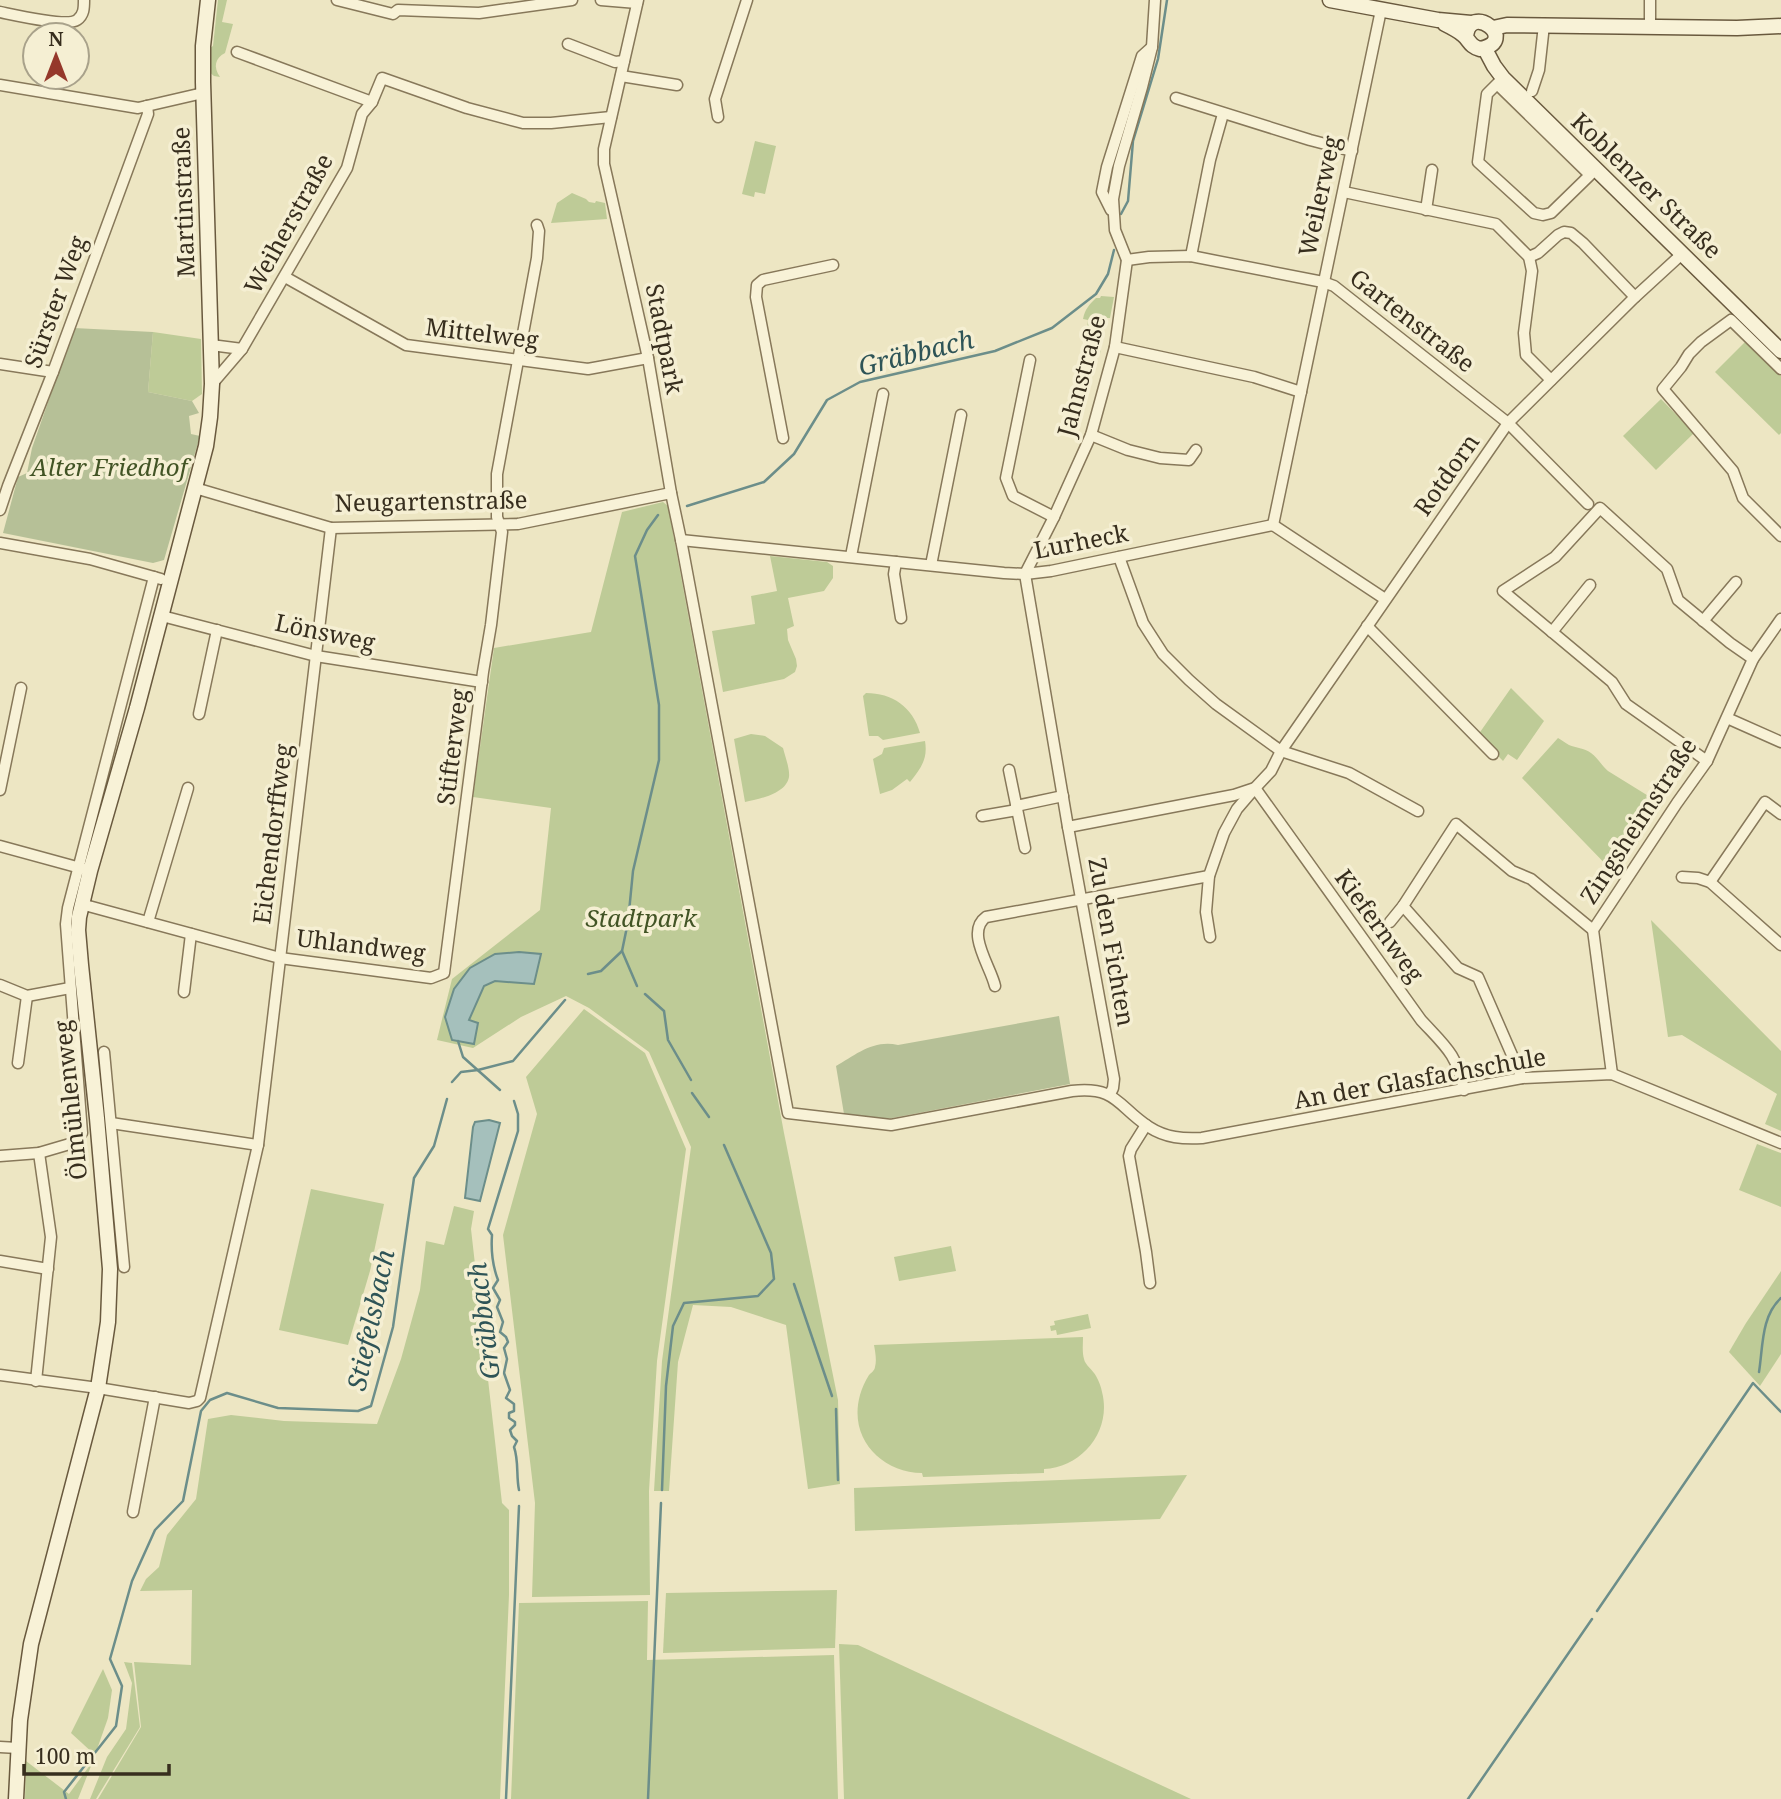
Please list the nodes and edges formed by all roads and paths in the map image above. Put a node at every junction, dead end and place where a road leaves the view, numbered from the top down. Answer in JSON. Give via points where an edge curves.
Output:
{"nodes":[{"id":1,"x":84,"y":0,"type":"edge"},
{"id":2,"x":208,"y":0,"type":"edge"},
{"id":3,"x":337,"y":0,"type":"edge"},
{"id":4,"x":572,"y":0,"type":"edge"},
{"id":5,"x":601,"y":0,"type":"edge"},
{"id":6,"x":747,"y":0,"type":"edge"},
{"id":7,"x":1155,"y":0,"type":"edge"},
{"id":8,"x":1650,"y":0,"type":"edge"},
{"id":9,"x":637,"y":1,"type":"edge"},
{"id":10,"x":1337,"y":1,"type":"edge"},
{"id":11,"x":1381,"y":10,"type":"junction"},
{"id":12,"x":0,"y":12,"type":"edge"},
{"id":13,"x":1544,"y":25,"type":"junction"},
{"id":14,"x":1781,"y":26,"type":"edge"},
{"id":15,"x":1650,"y":27,"type":"junction"},
{"id":16,"x":1493,"y":28,"type":"junction"},
{"id":17,"x":1469,"y":30,"type":"junction"},
{"id":18,"x":568,"y":44,"type":"dead end"},
{"id":19,"x":1485,"y":49,"type":"junction"},
{"id":20,"x":237,"y":51,"type":"dead end"},
{"id":21,"x":624,"y":61,"type":"junction"},
{"id":22,"x":621,"y":76,"type":"junction"},
{"id":23,"x":1500,"y":81,"type":"junction"},
{"id":24,"x":0,"y":85,"type":"edge"},
{"id":25,"x":677,"y":85,"type":"dead end"},
{"id":26,"x":1532,"y":91,"type":"dead end"},
{"id":27,"x":203,"y":93,"type":"junction"},
{"id":28,"x":1176,"y":98,"type":"dead end"},
{"id":29,"x":372,"y":102,"type":"junction"},
{"id":30,"x":147,"y":106,"type":"junction"},
{"id":31,"x":1223,"y":114,"type":"junction"},
{"id":32,"x":611,"y":117,"type":"junction"},
{"id":33,"x":718,"y":117,"type":"dead end"},
{"id":34,"x":1352,"y":151,"type":"junction"},
{"id":35,"x":1432,"y":170,"type":"dead end"},
{"id":36,"x":1593,"y":172,"type":"junction"},
{"id":37,"x":1344,"y":192,"type":"junction"},
{"id":38,"x":1426,"y":210,"type":"junction"},
{"id":39,"x":537,"y":225,"type":"dead end"},
{"id":40,"x":1683,"y":253,"type":"junction"},
{"id":41,"x":1191,"y":256,"type":"junction"},
{"id":42,"x":1529,"y":257,"type":"junction"},
{"id":43,"x":1127,"y":260,"type":"junction"},
{"id":44,"x":833,"y":265,"type":"dead end"},
{"id":45,"x":285,"y":277,"type":"junction"},
{"id":46,"x":1323,"y":282,"type":"junction"},
{"id":47,"x":1635,"y":297,"type":"junction"},
{"id":48,"x":211,"y":345,"type":"junction"},
{"id":49,"x":1115,"y":347,"type":"junction"},
{"id":50,"x":242,"y":349,"type":"junction"},
{"id":51,"x":1781,"y":351,"type":"edge"},
{"id":52,"x":648,"y":358,"type":"junction"},
{"id":53,"x":517,"y":359,"type":"junction"},
{"id":54,"x":1030,"y":359,"type":"dead end"},
{"id":55,"x":0,"y":364,"type":"edge"},
{"id":56,"x":1781,"y":369,"type":"edge"},
{"id":57,"x":53,"y":372,"type":"junction"},
{"id":58,"x":1551,"y":380,"type":"junction"},
{"id":59,"x":212,"y":384,"type":"junction"},
{"id":60,"x":1301,"y":392,"type":"junction"},
{"id":61,"x":883,"y":394,"type":"dead end"},
{"id":62,"x":211,"y":403,"type":"joint"},
{"id":63,"x":961,"y":415,"type":"dead end"},
{"id":64,"x":1508,"y":423,"type":"junction"},
{"id":65,"x":1091,"y":435,"type":"junction"},
{"id":66,"x":783,"y":438,"type":"dead end"},
{"id":67,"x":1196,"y":450,"type":"dead end"},
{"id":68,"x":195,"y":488,"type":"junction"},
{"id":69,"x":671,"y":493,"type":"junction"},
{"id":70,"x":1588,"y":504,"type":"dead end"},
{"id":71,"x":0,"y":510,"type":"edge"},
{"id":72,"x":1054,"y":517,"type":"junction"},
{"id":73,"x":500,"y":525,"type":"junction"},
{"id":74,"x":1273,"y":526,"type":"junction"},
{"id":75,"x":331,"y":528,"type":"junction"},
{"id":76,"x":1781,"y":536,"type":"edge"},
{"id":77,"x":681,"y":540,"type":"junction"},
{"id":78,"x":0,"y":543,"type":"edge"},
{"id":79,"x":851,"y":556,"type":"junction"},
{"id":80,"x":1119,"y":557,"type":"junction"},
{"id":81,"x":896,"y":562,"type":"junction"},
{"id":82,"x":930,"y":565,"type":"junction"},
{"id":83,"x":1025,"y":574,"type":"junction"},
{"id":84,"x":154,"y":577,"type":"junction"},
{"id":85,"x":170,"y":581,"type":"junction"},
{"id":86,"x":1736,"y":582,"type":"dead end"},
{"id":87,"x":1590,"y":585,"type":"dead end"},
{"id":88,"x":1385,"y":599,"type":"junction"},
{"id":89,"x":162,"y":616,"type":"junction"},
{"id":90,"x":901,"y":618,"type":"dead end"},
{"id":91,"x":1781,"y":619,"type":"edge"},
{"id":92,"x":1703,"y":621,"type":"junction"},
{"id":93,"x":1367,"y":626,"type":"junction"},
{"id":94,"x":217,"y":630,"type":"junction"},
{"id":95,"x":1552,"y":632,"type":"junction"},
{"id":96,"x":316,"y":656,"type":"junction"},
{"id":97,"x":1753,"y":659,"type":"junction"},
{"id":98,"x":482,"y":682,"type":"junction"},
{"id":99,"x":21,"y":688,"type":"dead end"},
{"id":100,"x":199,"y":714,"type":"dead end"},
{"id":101,"x":1727,"y":718,"type":"junction"},
{"id":102,"x":1781,"y":742,"type":"edge"},
{"id":103,"x":1281,"y":751,"type":"junction"},
{"id":104,"x":1493,"y":754,"type":"dead end"},
{"id":105,"x":1707,"y":761,"type":"junction"},
{"id":106,"x":1009,"y":770,"type":"dead end"},
{"id":107,"x":188,"y":788,"type":"dead end"},
{"id":108,"x":1255,"y":788,"type":"junction"},
{"id":109,"x":0,"y":790,"type":"edge"},
{"id":110,"x":1063,"y":796,"type":"junction"},
{"id":111,"x":1016,"y":808,"type":"junction"},
{"id":112,"x":1418,"y":811,"type":"dead end"},
{"id":113,"x":1781,"y":814,"type":"edge"},
{"id":114,"x":982,"y":816,"type":"dead end"},
{"id":115,"x":1068,"y":827,"type":"junction"},
{"id":116,"x":0,"y":846,"type":"edge"},
{"id":117,"x":1025,"y":848,"type":"dead end"},
{"id":118,"x":84,"y":869,"type":"junction"},
{"id":119,"x":1209,"y":876,"type":"junction"},
{"id":120,"x":1682,"y":877,"type":"dead end"},
{"id":121,"x":1710,"y":882,"type":"junction"},
{"id":122,"x":1082,"y":900,"type":"junction"},
{"id":123,"x":82,"y":904,"type":"junction"},
{"id":124,"x":1403,"y":906,"type":"junction"},
{"id":125,"x":148,"y":922,"type":"junction"},
{"id":126,"x":1390,"y":922,"type":"dead end"},
{"id":127,"x":1593,"y":930,"type":"junction"},
{"id":128,"x":191,"y":934,"type":"junction"},
{"id":129,"x":1210,"y":937,"type":"dead end"},
{"id":130,"x":1781,"y":945,"type":"edge"},
{"id":131,"x":280,"y":957,"type":"junction"},
{"id":132,"x":444,"y":973,"type":"joint"},
{"id":133,"x":0,"y":985,"type":"edge"},
{"id":134,"x":995,"y":986,"type":"dead end"},
{"id":135,"x":70,"y":988,"type":"junction"},
{"id":136,"x":184,"y":992,"type":"dead end"},
{"id":137,"x":27,"y":996,"type":"junction"},
{"id":138,"x":104,"y":1052,"type":"dead end"},
{"id":139,"x":18,"y":1063,"type":"dead end"},
{"id":140,"x":1612,"y":1074,"type":"junction"},
{"id":141,"x":1522,"y":1079,"type":"junction"},
{"id":142,"x":1464,"y":1090,"type":"junction"},
{"id":143,"x":1110,"y":1094,"type":"junction"},
{"id":144,"x":111,"y":1123,"type":"junction"},
{"id":145,"x":1146,"y":1125,"type":"junction"},
{"id":146,"x":1781,"y":1143,"type":"edge"},
{"id":147,"x":258,"y":1145,"type":"junction"},
{"id":148,"x":39,"y":1153,"type":"junction"},
{"id":149,"x":0,"y":1156,"type":"edge"},
{"id":150,"x":0,"y":1261,"type":"edge"},
{"id":151,"x":124,"y":1267,"type":"dead end"},
{"id":152,"x":48,"y":1269,"type":"junction"},
{"id":153,"x":1150,"y":1283,"type":"dead end"},
{"id":154,"x":0,"y":1376,"type":"edge"},
{"id":155,"x":36,"y":1381,"type":"junction"},
{"id":156,"x":99,"y":1388,"type":"junction"},
{"id":157,"x":155,"y":1397,"type":"junction"},
{"id":158,"x":133,"y":1512,"type":"dead end"},
{"id":159,"x":0,"y":1747,"type":"edge"},
{"id":160,"x":18,"y":1748,"type":"junction"},
{"id":161,"x":16,"y":1799,"type":"edge"}],
"edges":[{"from":1,"to":12,"type":"street","via":[[83,13],[76,21],[65,23]]},
{"from":2,"to":27,"type":"main road","name":"Martinstraße"},
{"from":3,"to":4,"type":"street","via":[[393,14],[398,10],[479,13]]},
{"from":5,"to":9,"type":"street"},
{"from":6,"to":33,"type":"street","via":[[715,99]]},
{"from":7,"to":43,"type":"street","via":[[1152,47],[1113,199],[1115,230]]},
{"from":8,"to":15,"type":"street"},
{"from":9,"to":21,"type":"street","name":"Stadtpark"},
{"from":10,"to":11,"type":"main road"},
{"from":11,"to":17,"type":"main road","via":[[1438,20],[1460,32]]},
{"from":11,"to":34,"type":"street","name":"Weilerweg"},
{"from":13,"to":15,"type":"main road"},
{"from":13,"to":16,"type":"main road"},
{"from":13,"to":26,"type":"street"},
{"from":14,"to":15,"type":"main road"},
{"from":16,"to":17,"type":"main road","via":[[1481,20]]},
{"from":16,"to":19,"type":"main road","via":[[1495,38]]},
{"from":17,"to":19,"type":"main road","via":[[1468,42]]},
{"from":18,"to":21,"type":"street","via":[[615,62]]},
{"from":19,"to":23,"type":"main road","name":"Koblenzer Straße"},
{"from":20,"to":29,"type":"street"},
{"from":21,"to":22,"type":"street","name":"Stadtpark"},
{"from":22,"to":25,"type":"street"},
{"from":22,"to":32,"type":"street","name":"Stadtpark"},
{"from":23,"to":36,"type":"main road","name":"Koblenzer Straße"},
{"from":23,"to":36,"type":"street","via":[[1487,94],[1478,162],[1534,213],[1542,215],[1551,213]]},
{"from":24,"to":30,"type":"street"},
{"from":27,"to":30,"type":"street"},
{"from":27,"to":48,"type":"main road","name":"Martinstraße"},
{"from":28,"to":31,"type":"street"},
{"from":29,"to":32,"type":"street","name":"Weiherstraße","via":[[382,78],[523,123]]},
{"from":29,"to":45,"type":"street","name":"Weiherstraße","via":[[362,114],[347,168]]},
{"from":30,"to":57,"type":"street","name":"Sürster Weg","via":[[148,114]]},
{"from":31,"to":34,"type":"street"},
{"from":31,"to":41,"type":"street"},
{"from":32,"to":52,"type":"street","name":"Stadtpark","via":[[604,163]]},
{"from":34,"to":37,"type":"street","name":"Weilerweg"},
{"from":35,"to":38,"type":"street"},
{"from":36,"to":40,"type":"main road","name":"Koblenzer Straße"},
{"from":37,"to":38,"type":"street"},
{"from":37,"to":46,"type":"street","name":"Weilerweg"},
{"from":38,"to":42,"type":"street","via":[[1496,224]]},
{"from":39,"to":53,"type":"street","name":"Stifterweg","via":[[537,258]]},
{"from":40,"to":47,"type":"street","name":"Rotdorn"},
{"from":40,"to":51,"type":"main road","name":"Koblenzer Straße"},
{"from":41,"to":43,"type":"street","name":"Gartenstraße"},
{"from":41,"to":46,"type":"street","name":"Gartenstraße"},
{"from":42,"to":47,"type":"street","via":[[1558,235],[1571,233]]},
{"from":42,"to":58,"type":"street","via":[[1526,355]]},
{"from":43,"to":49,"type":"street","name":"Jahnstraße"},
{"from":44,"to":66,"type":"street","via":[[762,279],[757,285]]},
{"from":45,"to":50,"type":"street","name":"Weiherstraße"},
{"from":45,"to":53,"type":"street","name":"Mittelweg","via":[[406,345]]},
{"from":46,"to":60,"type":"street","name":"Weilerweg"},
{"from":46,"to":64,"type":"street","name":"Gartenstraße"},
{"from":47,"to":58,"type":"street","name":"Rotdorn"},
{"from":48,"to":50,"type":"street"},
{"from":48,"to":59,"type":"main road","name":"Martinstraße"},
{"from":49,"to":60,"type":"street","via":[[1254,377]]},
{"from":49,"to":65,"type":"street","name":"Jahnstraße"},
{"from":50,"to":59,"type":"street","name":"Weiherstraße"},
{"from":52,"to":53,"type":"street","name":"Mittelweg","via":[[588,369]]},
{"from":52,"to":69,"type":"street","name":"Stadtpark"},
{"from":53,"to":73,"type":"street","name":"Stifterweg","via":[[497,474]]},
{"from":54,"to":72,"type":"street","via":[[1006,478],[1013,496]]},
{"from":55,"to":57,"type":"street"},
{"from":56,"to":76,"type":"street","via":[[1731,320],[1689,354],[1663,389],[1733,471],[1743,498]]},
{"from":57,"to":71,"type":"street","name":"Sürster Weg"},
{"from":58,"to":64,"type":"street","name":"Rotdorn"},
{"from":59,"to":62,"type":"main road","name":"Martinstraße"},
{"from":60,"to":74,"type":"street","name":"Weilerweg"},
{"from":61,"to":79,"type":"street"},
{"from":62,"to":68,"type":"main road","name":"Ölmühlenweg"},
{"from":63,"to":82,"type":"street"},
{"from":64,"to":70,"type":"street","name":"Gartenstraße"},
{"from":64,"to":88,"type":"street","name":"Rotdorn"},
{"from":65,"to":67,"type":"street","via":[[1160,458],[1189,460]]},
{"from":65,"to":72,"type":"street","name":"Jahnstraße"},
{"from":68,"to":75,"type":"street","name":"Neugartenstraße"},
{"from":68,"to":85,"type":"main road","name":"Ölmühlenweg"},
{"from":69,"to":73,"type":"street","name":"Neugartenstraße"},
{"from":69,"to":77,"type":"street","name":"Stadtpark"},
{"from":72,"to":83,"type":"street","name":"Jahnstraße"},
{"from":73,"to":75,"type":"street","name":"Neugartenstraße"},
{"from":73,"to":98,"type":"street","name":"Stifterweg"},
{"from":74,"to":80,"type":"street","name":"Lurheck"},
{"from":74,"to":88,"type":"street"},
{"from":75,"to":96,"type":"street","name":"Eichendorffweg"},
{"from":77,"to":79,"type":"street","name":"Lurheck"},
{"from":77,"to":143,"type":"street","name":"Stadtpark","via":[[788,1113],[891,1125],[1072,1091]]},
{"from":78,"to":84,"type":"street","via":[[90,559]]},
{"from":79,"to":81,"type":"street","name":"Lurheck"},
{"from":80,"to":83,"type":"street","name":"Lurheck"},
{"from":80,"to":103,"type":"street","via":[[1143,623],[1163,653],[1216,704]]},
{"from":81,"to":82,"type":"street","name":"Lurheck"},
{"from":81,"to":90,"type":"street"},
{"from":82,"to":83,"type":"street","name":"Lurheck"},
{"from":83,"to":110,"type":"street","name":"Zu den Fichten"},
{"from":84,"to":85,"type":"street"},
{"from":84,"to":118,"type":"street","name":"Ölmühlenweg"},
{"from":85,"to":89,"type":"main road","name":"Ölmühlenweg"},
{"from":86,"to":92,"type":"street"},
{"from":87,"to":95,"type":"street"},
{"from":88,"to":93,"type":"street","name":"Rotdorn"},
{"from":89,"to":94,"type":"street","name":"Lönsweg"},
{"from":89,"to":118,"type":"main road","name":"Ölmühlenweg","via":[[108,812]]},
{"from":91,"to":97,"type":"street","name":"Zingsheimstraße"},
{"from":92,"to":95,"type":"street","via":[[1678,600],[1667,569],[1600,508],[1555,557],[1503,591]]},
{"from":92,"to":97,"type":"street"},
{"from":93,"to":103,"type":"street","name":"Rotdorn"},
{"from":93,"to":104,"type":"street"},
{"from":94,"to":96,"type":"street","name":"Lönsweg"},
{"from":94,"to":100,"type":"street"},
{"from":95,"to":105,"type":"street","via":[[1612,682],[1626,704]]},
{"from":96,"to":98,"type":"street","name":"Lönsweg"},
{"from":96,"to":131,"type":"street","name":"Eichendorffweg"},
{"from":97,"to":101,"type":"street","name":"Zingsheimstraße"},
{"from":98,"to":132,"type":"street","name":"Stifterweg"},
{"from":99,"to":109,"type":"street"},
{"from":101,"to":102,"type":"street"},
{"from":101,"to":105,"type":"street","name":"Zingsheimstraße"},
{"from":103,"to":108,"type":"street","name":"Rotdorn"},
{"from":103,"to":112,"type":"street","via":[[1349,773]]},
{"from":105,"to":127,"type":"street","name":"Zingsheimstraße"},
{"from":106,"to":111,"type":"street"},
{"from":107,"to":125,"type":"street"},
{"from":108,"to":115,"type":"street"},
{"from":108,"to":119,"type":"street","name":"Rotdorn","via":[[1224,833]]},
{"from":108,"to":142,"type":"street","name":"Kiefernweg","via":[[1414,1010],[1452,1053]]},
{"from":110,"to":111,"type":"street"},
{"from":110,"to":115,"type":"street","name":"Zu den Fichten"},
{"from":111,"to":114,"type":"street"},
{"from":111,"to":117,"type":"street"},
{"from":113,"to":121,"type":"street","via":[[1765,802]]},
{"from":115,"to":122,"type":"street","name":"Zu den Fichten"},
{"from":116,"to":118,"type":"street"},
{"from":118,"to":123,"type":"main road","name":"Ölmühlenweg"},
{"from":118,"to":135,"type":"street","via":[[66,924]]},
{"from":119,"to":122,"type":"street"},
{"from":119,"to":129,"type":"street","name":"Rotdorn","via":[[1206,912]]},
{"from":120,"to":121,"type":"street"},
{"from":121,"to":130,"type":"street"},
{"from":122,"to":134,"type":"street","via":[[986,917],[980,922],[981,954]]},
{"from":122,"to":143,"type":"street","name":"Zu den Fichten","via":[[1114,1079]]},
{"from":123,"to":125,"type":"street","name":"Uhlandweg"},
{"from":123,"to":156,"type":"main road","name":"Ölmühlenweg","via":[[80,965],[110,1269]]},
{"from":124,"to":126,"type":"street"},
{"from":124,"to":127,"type":"street","via":[[1456,824]]},
{"from":124,"to":141,"type":"street","via":[[1458,968],[1478,977]]},
{"from":125,"to":128,"type":"street","name":"Uhlandweg"},
{"from":127,"to":140,"type":"street","name":"Zingsheimstraße"},
{"from":128,"to":131,"type":"street","name":"Uhlandweg"},
{"from":128,"to":136,"type":"street"},
{"from":131,"to":132,"type":"street","name":"Uhlandweg","via":[[431,978]]},
{"from":131,"to":147,"type":"street","name":"Eichendorffweg"},
{"from":133,"to":137,"type":"street"},
{"from":135,"to":137,"type":"street"},
{"from":135,"to":148,"type":"street","via":[[82,1133],[73,1143]]},
{"from":137,"to":139,"type":"street"},
{"from":138,"to":144,"type":"street"},
{"from":140,"to":141,"type":"street","name":"An der Glasfachschule"},
{"from":140,"to":146,"type":"street","name":"An der Glasfachschule"},
{"from":141,"to":142,"type":"street","name":"An der Glasfachschule"},
{"from":142,"to":145,"type":"street","name":"An der Glasfachschule","via":[[1202,1138],[1169,1136]]},
{"from":143,"to":145,"type":"street","name":"An der Glasfachschule"},
{"from":144,"to":147,"type":"street"},
{"from":144,"to":151,"type":"street"},
{"from":145,"to":153,"type":"street","via":[[1129,1156]]},
{"from":147,"to":157,"type":"street","name":"Eichendorffweg","via":[[201,1398],[189,1403]]},
{"from":148,"to":149,"type":"street"},
{"from":148,"to":152,"type":"street","via":[[51,1237]]},
{"from":150,"to":152,"type":"street"},
{"from":152,"to":155,"type":"street"},
{"from":154,"to":155,"type":"street"},
{"from":155,"to":156,"type":"street"},
{"from":156,"to":157,"type":"street"},
{"from":156,"to":160,"type":"main road","name":"Ölmühlenweg","via":[[31,1644]]},
{"from":157,"to":158,"type":"street"},
{"from":159,"to":160,"type":"street"},
{"from":160,"to":161,"type":"main road","name":"Ölmühlenweg"}]}
